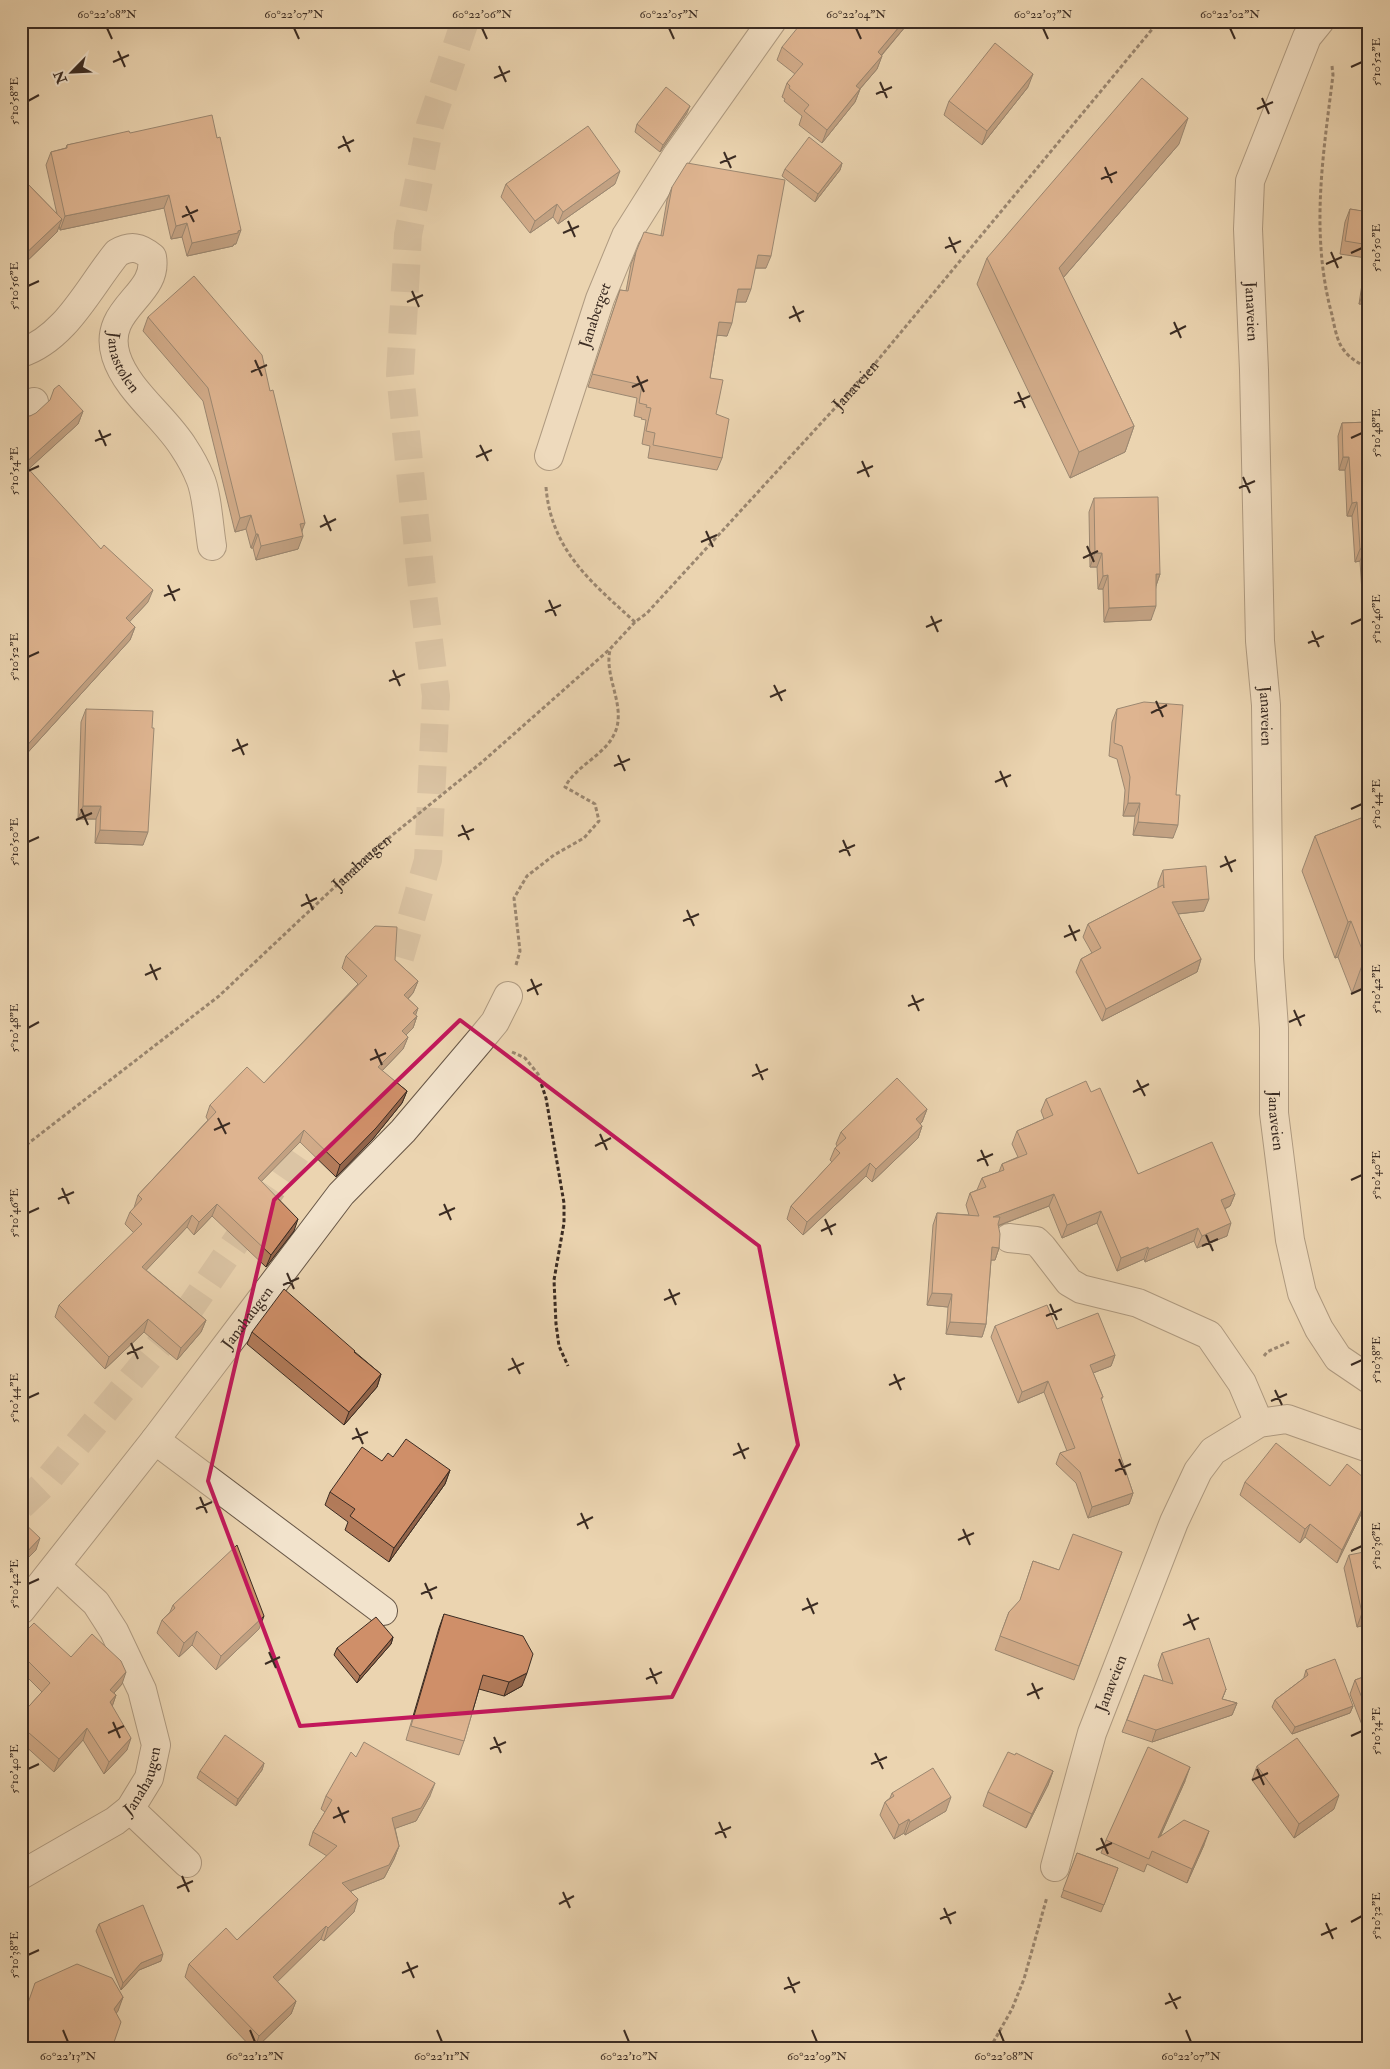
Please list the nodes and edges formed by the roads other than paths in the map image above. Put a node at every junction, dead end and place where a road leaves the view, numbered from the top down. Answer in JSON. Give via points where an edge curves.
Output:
{"nodes":[{"id":1,"x":772,"y":21,"type":"edge"},
{"id":2,"x":1314,"y":29,"type":"edge"},
{"id":3,"x":21,"y":353,"type":"edge"},
{"id":4,"x":549,"y":456,"type":"road end"},
{"id":5,"x":212,"y":546,"type":"dead end"},
{"id":6,"x":508,"y":996,"type":"road end"},
{"id":7,"x":1009,"y":1238,"type":"dead end"},
{"id":8,"x":1369,"y":1379,"type":"edge"},
{"id":9,"x":1259,"y":1423,"type":"junction"},
{"id":10,"x":155,"y":1440,"type":"junction"},
{"id":11,"x":1369,"y":1448,"type":"edge"},
{"id":12,"x":57,"y":1567,"type":"junction"},
{"id":13,"x":21,"y":1610,"type":"edge"},
{"id":14,"x":383,"y":1611,"type":"dead end"},
{"id":15,"x":130,"y":1810,"type":"junction"},
{"id":16,"x":187,"y":1864,"type":"dead end"},
{"id":17,"x":1055,"y":1867,"type":"road end"},
{"id":18,"x":21,"y":1875,"type":"edge"}],
"edges":[{"from":1,"to":4,"type":"street","name":"Janaberget","via":[[677,155],[626,236],[600,298]]},
{"from":2,"to":8,"type":"street","name":"Janaveien","via":[[1250,180],[1248,229],[1260,641],[1266,704],[1274,1113],[1290,1240],[1302,1292],[1338,1358]]},
{"from":3,"to":5,"type":"street","name":"Janastølen","via":[[48,339],[64,323],[117,253],[127,247],[139,248],[152,257],[153,271],[147,286],[132,299],[116,326],[116,356],[125,375],[183,446],[201,479]]},
{"from":6,"to":10,"type":"street","name":"Janahaugen","via":[[482,1039],[403,1131],[341,1194]]},
{"from":7,"to":9,"type":"street","via":[[1036,1242],[1069,1282],[1081,1289],[1138,1303],[1210,1335],[1242,1383]]},
{"from":9,"to":11,"type":"street","name":"Janaveien","via":[[1287,1419]]},
{"from":9,"to":17,"type":"street","name":"Janaveien","via":[[1213,1451],[1198,1471],[1174,1522],[1092,1733]]},
{"from":10,"to":12,"type":"street","name":"Janahaugen"},
{"from":10,"to":14,"type":"street"},
{"from":12,"to":13,"type":"street","name":"Janahaugen"},
{"from":12,"to":15,"type":"street","name":"Janahaugen","via":[[96,1603],[114,1631],[142,1690],[156,1745],[149,1778]]},
{"from":15,"to":16,"type":"street"},
{"from":15,"to":18,"type":"street","name":"Janahaugen"}]}
